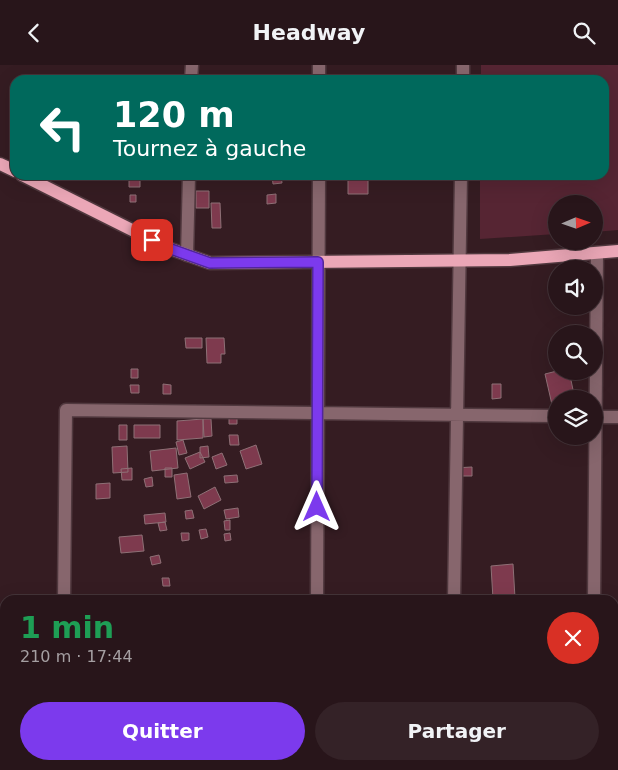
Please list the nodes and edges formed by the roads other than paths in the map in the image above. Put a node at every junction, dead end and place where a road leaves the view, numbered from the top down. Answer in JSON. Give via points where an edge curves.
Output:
{"nodes":[{"id":1,"x":32,"y":180,"type":"edge"},
{"id":2,"x":189,"y":180,"type":"edge"},
{"id":3,"x":318,"y":180,"type":"edge"},
{"id":4,"x":461,"y":180,"type":"edge"},
{"id":5,"x":618,"y":251,"type":"edge"},
{"id":6,"x":597,"y":253,"type":"junction"},
{"id":7,"x":187,"y":255,"type":"junction"},
{"id":8,"x":460,"y":261,"type":"junction"},
{"id":9,"x":318,"y":262,"type":"junction"},
{"id":10,"x":594,"y":390,"type":"edge"},
{"id":11,"x":318,"y":413,"type":"junction"},
{"id":12,"x":457,"y":415,"type":"junction"},
{"id":13,"x":548,"y":416,"type":"edge"},
{"id":14,"x":603,"y":417,"type":"edge"},
{"id":15,"x":618,"y":417,"type":"edge"},
{"id":16,"x":594,"y":445,"type":"edge"},
{"id":17,"x":64,"y":595,"type":"edge"},
{"id":18,"x":317,"y":595,"type":"edge"},
{"id":19,"x":454,"y":595,"type":"edge"},
{"id":20,"x":594,"y":595,"type":"edge"}],
"edges":[{"from":1,"to":7,"type":"main road"},
{"from":2,"to":7,"type":"street"},
{"from":3,"to":9,"type":"street"},
{"from":4,"to":8,"type":"street"},
{"from":5,"to":6,"type":"main road"},
{"from":6,"to":8,"type":"main road"},
{"from":6,"to":10,"type":"street"},
{"from":7,"to":9,"type":"main road","via":[[210,263]]},
{"from":8,"to":9,"type":"main road"},
{"from":8,"to":12,"type":"street"},
{"from":9,"to":11,"type":"street"},
{"from":11,"to":12,"type":"street"},
{"from":11,"to":17,"type":"street","via":[[66,410]]},
{"from":11,"to":18,"type":"street"},
{"from":12,"to":13,"type":"street"},
{"from":12,"to":19,"type":"street"},
{"from":14,"to":15,"type":"street"},
{"from":16,"to":20,"type":"street"}]}
